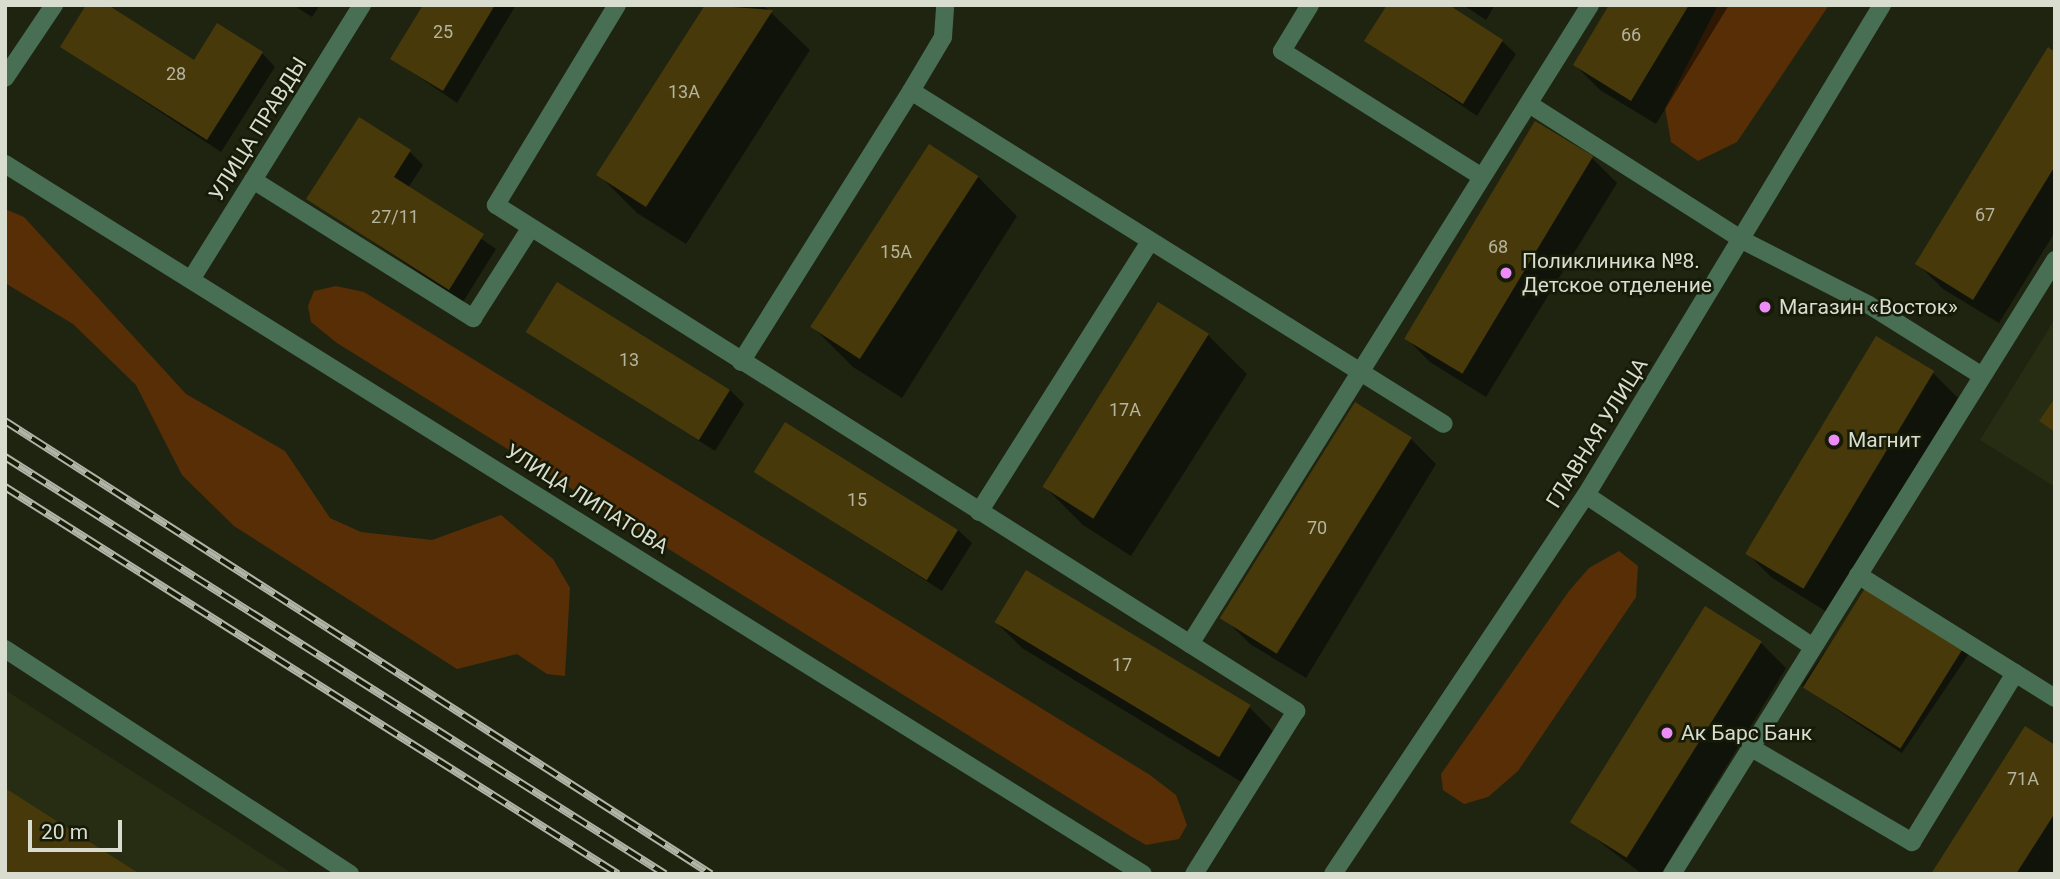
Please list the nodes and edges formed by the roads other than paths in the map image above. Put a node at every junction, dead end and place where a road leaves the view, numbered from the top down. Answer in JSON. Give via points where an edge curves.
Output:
{"nodes":[{"id":1,"x":54,"y":5,"type":"edge"},
{"id":2,"x":362,"y":5,"type":"edge"},
{"id":3,"x":617,"y":5,"type":"edge"},
{"id":4,"x":945,"y":5,"type":"edge"},
{"id":5,"x":1310,"y":5,"type":"edge"},
{"id":6,"x":1590,"y":5,"type":"edge"},
{"id":7,"x":1882,"y":5,"type":"edge"},
{"id":8,"x":5,"y":78,"type":"edge"},
{"id":9,"x":911,"y":91,"type":"junction"},
{"id":10,"x":1529,"y":104,"type":"junction"},
{"id":11,"x":5,"y":164,"type":"edge"},
{"id":12,"x":1482,"y":177,"type":"junction"},
{"id":13,"x":253,"y":180,"type":"junction"},
{"id":14,"x":530,"y":229,"type":"junction"},
{"id":15,"x":1150,"y":241,"type":"junction"},
{"id":16,"x":1744,"y":241,"type":"junction"},
{"id":17,"x":2055,"y":260,"type":"edge"},
{"id":18,"x":192,"y":278,"type":"junction"},
{"id":19,"x":741,"y":362,"type":"junction"},
{"id":20,"x":1359,"y":373,"type":"junction"},
{"id":21,"x":1982,"y":376,"type":"junction"},
{"id":22,"x":1444,"y":424,"type":"dead end"},
{"id":23,"x":1586,"y":495,"type":"junction"},
{"id":24,"x":979,"y":512,"type":"junction"},
{"id":25,"x":1858,"y":575,"type":"junction"},
{"id":26,"x":1189,"y":644,"type":"junction"},
{"id":27,"x":1813,"y":648,"type":"junction"},
{"id":28,"x":5,"y":649,"type":"edge"},
{"id":29,"x":2015,"y":673,"type":"junction"},
{"id":30,"x":2055,"y":698,"type":"edge"},
{"id":31,"x":1750,"y":747,"type":"junction"},
{"id":32,"x":350,"y":874,"type":"edge"},
{"id":33,"x":1143,"y":874,"type":"edge"},
{"id":34,"x":1194,"y":874,"type":"edge"},
{"id":35,"x":1333,"y":874,"type":"edge"},
{"id":36,"x":1672,"y":874,"type":"edge"}],
"edges":[{"from":1,"to":8,"type":"street"},
{"from":2,"to":13,"type":"street","name":"УЛИЦА ПРАВДЫ"},
{"from":3,"to":14,"type":"street","via":[[496,205]]},
{"from":4,"to":9,"type":"street","via":[[943,37]]},
{"from":5,"to":12,"type":"street","via":[[1282,51]]},
{"from":6,"to":10,"type":"street"},
{"from":7,"to":16,"type":"street","name":"ГЛАВНАЯ УЛИЦА"},
{"from":9,"to":15,"type":"street"},
{"from":9,"to":19,"type":"street"},
{"from":10,"to":12,"type":"street"},
{"from":10,"to":16,"type":"street"},
{"from":11,"to":18,"type":"street","name":"УЛИЦА ЛИПАТОВА"},
{"from":12,"to":20,"type":"street"},
{"from":13,"to":14,"type":"street","via":[[473,318]]},
{"from":13,"to":18,"type":"street","name":"УЛИЦА ПРАВДЫ"},
{"from":14,"to":19,"type":"street"},
{"from":15,"to":20,"type":"street"},
{"from":15,"to":24,"type":"street"},
{"from":16,"to":21,"type":"street","via":[[1869,305]]},
{"from":16,"to":23,"type":"street","name":"ГЛАВНАЯ УЛИЦА"},
{"from":17,"to":21,"type":"street"},
{"from":18,"to":33,"type":"street","name":"УЛИЦА ЛИПАТОВА"},
{"from":19,"to":24,"type":"street"},
{"from":20,"to":22,"type":"street"},
{"from":20,"to":26,"type":"street"},
{"from":21,"to":25,"type":"street"},
{"from":23,"to":27,"type":"street"},
{"from":23,"to":35,"type":"street","name":"ГЛАВНАЯ УЛИЦА"},
{"from":24,"to":26,"type":"street"},
{"from":25,"to":27,"type":"street"},
{"from":25,"to":29,"type":"street"},
{"from":26,"to":34,"type":"street","via":[[1296,711]]},
{"from":27,"to":31,"type":"street"},
{"from":28,"to":32,"type":"street"},
{"from":29,"to":30,"type":"street"},
{"from":29,"to":31,"type":"street","via":[[1912,842]]},
{"from":31,"to":36,"type":"street"}]}
